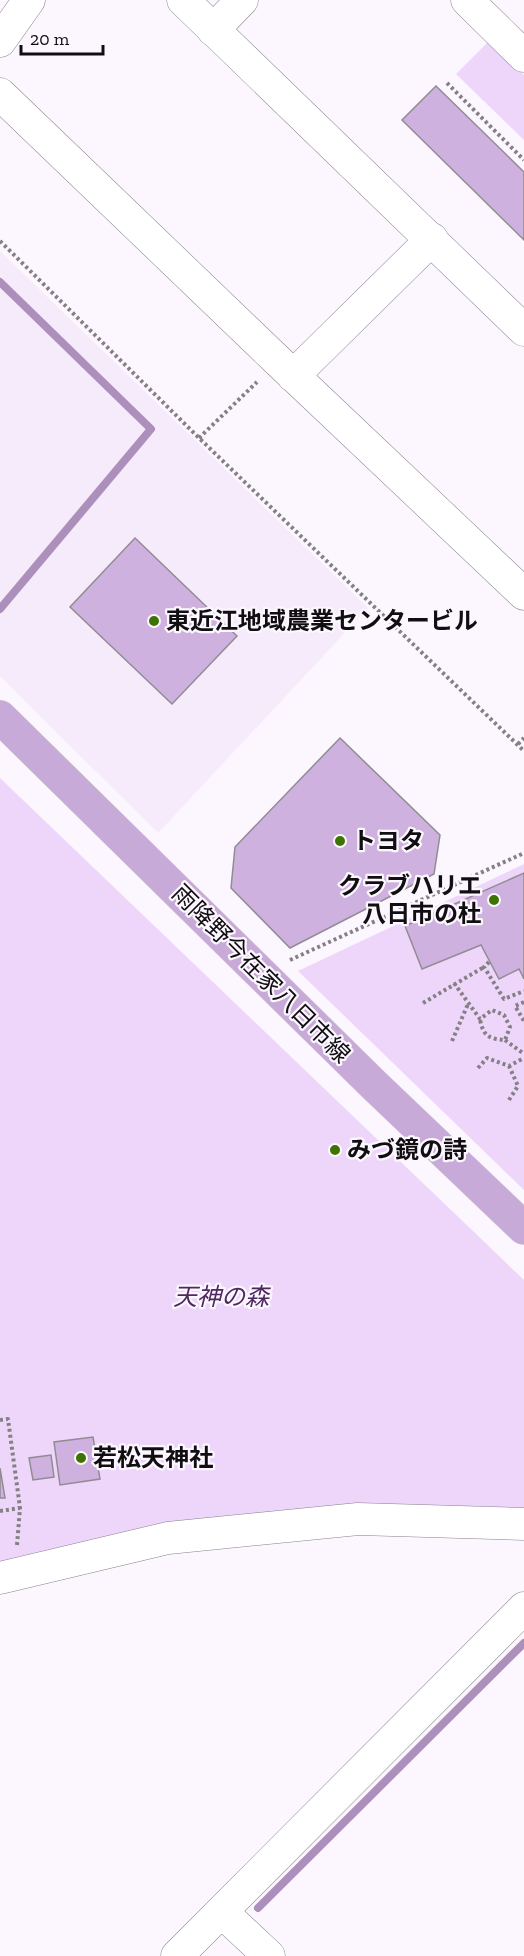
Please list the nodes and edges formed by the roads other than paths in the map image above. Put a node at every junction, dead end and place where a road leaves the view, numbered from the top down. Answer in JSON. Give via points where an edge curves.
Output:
{"nodes":[{"id":1,"x":29,"y":0,"type":"edge"},
{"id":2,"x":183,"y":0,"type":"edge"},
{"id":3,"x":242,"y":0,"type":"edge"},
{"id":4,"x":466,"y":0,"type":"edge"},
{"id":5,"x":213,"y":30,"type":"junction"},
{"id":6,"x":0,"y":41,"type":"edge"},
{"id":7,"x":524,"y":56,"type":"edge"},
{"id":8,"x":0,"y":93,"type":"edge"},
{"id":9,"x":432,"y":239,"type":"junction"},
{"id":10,"x":524,"y":330,"type":"edge"},
{"id":11,"x":286,"y":369,"type":"junction"},
{"id":12,"x":524,"y":594,"type":"edge"},
{"id":13,"x":0,"y":717,"type":"edge"},
{"id":14,"x":524,"y":1228,"type":"edge"},
{"id":15,"x":524,"y":1524,"type":"edge"},
{"id":16,"x":8,"y":1576,"type":"edge"},
{"id":17,"x":524,"y":1608,"type":"edge"},
{"id":18,"x":222,"y":1912,"type":"junction"},
{"id":19,"x":177,"y":1956,"type":"edge"},
{"id":20,"x":269,"y":1956,"type":"edge"}],
"edges":[{"from":1,"to":6,"type":"street"},
{"from":2,"to":5,"type":"street"},
{"from":3,"to":5,"type":"street"},
{"from":4,"to":7,"type":"street"},
{"from":5,"to":9,"type":"street"},
{"from":8,"to":11,"type":"street"},
{"from":9,"to":10,"type":"street"},
{"from":9,"to":11,"type":"street"},
{"from":11,"to":12,"type":"street"},
{"from":13,"to":14,"type":"main road","name":"雨降野今在家八日市線"},
{"from":15,"to":16,"type":"street","via":[[358,1519],[168,1538]]},
{"from":17,"to":18,"type":"street"},
{"from":18,"to":19,"type":"street"},
{"from":18,"to":20,"type":"street"}]}
